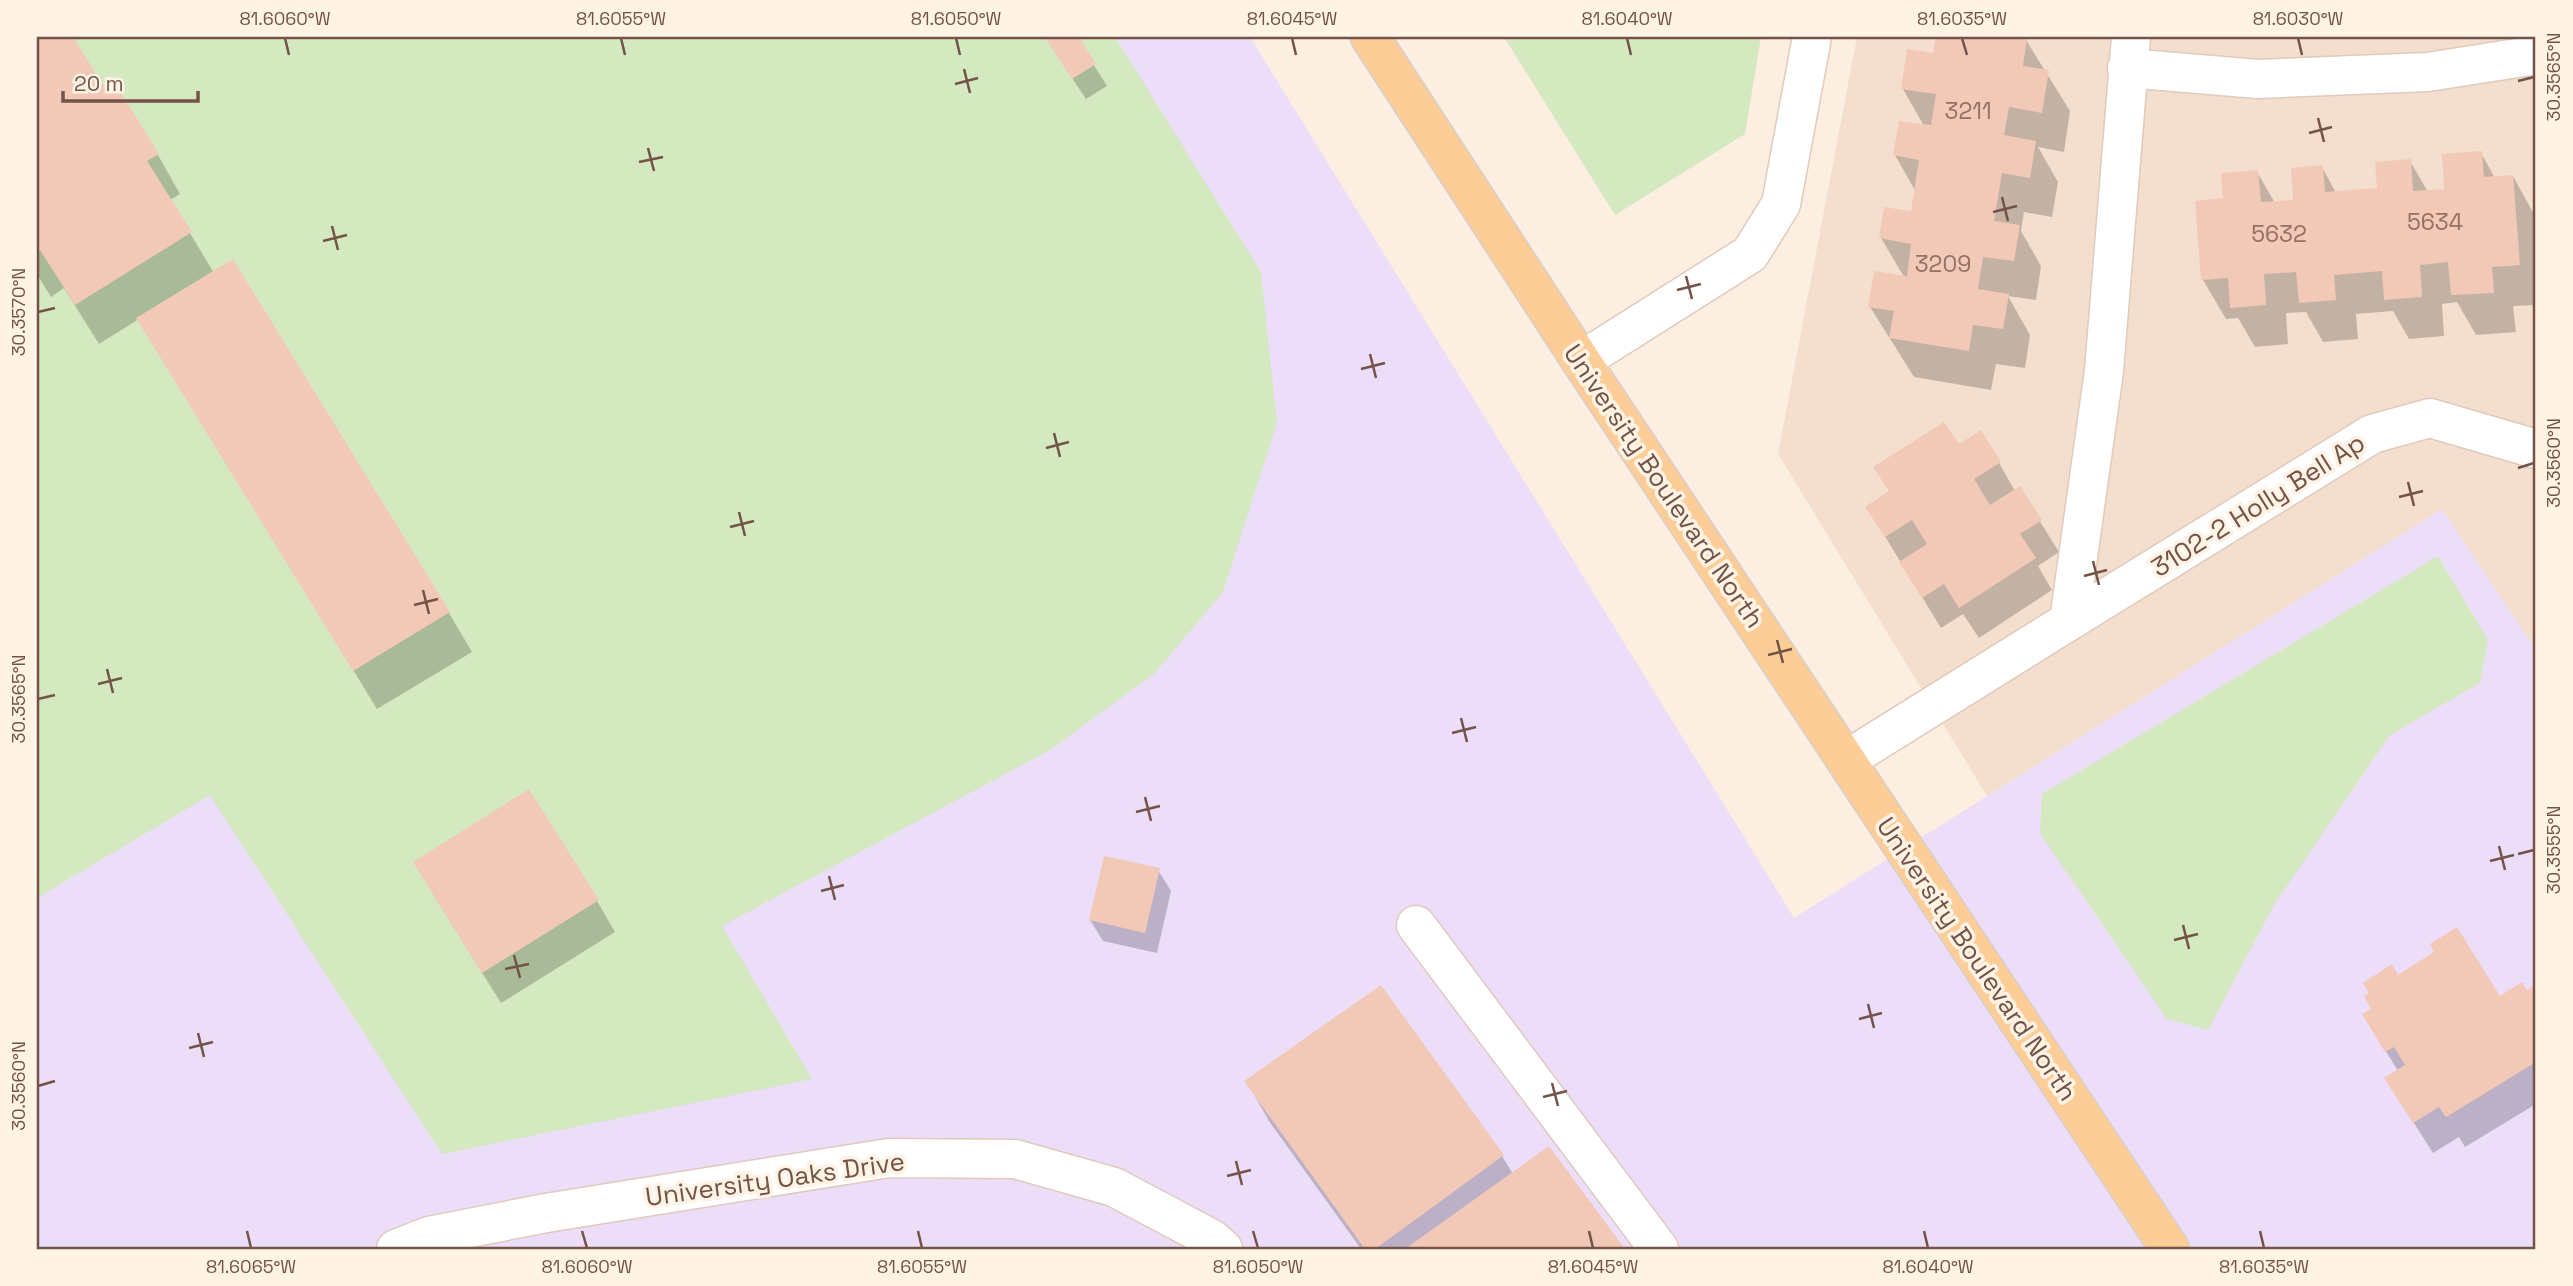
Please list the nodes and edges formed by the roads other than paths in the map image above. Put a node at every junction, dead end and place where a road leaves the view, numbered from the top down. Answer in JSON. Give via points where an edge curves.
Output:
{"nodes":[{"id":1,"x":1370,"y":37,"type":"edge"},
{"id":2,"x":1812,"y":37,"type":"edge"},
{"id":3,"x":2129,"y":52,"type":"edge"},
{"id":4,"x":2536,"y":55,"type":"edge"},
{"id":5,"x":1580,"y":361,"type":"junction"},
{"id":6,"x":2536,"y":449,"type":"edge"},
{"id":7,"x":2069,"y":621,"type":"junction"},
{"id":8,"x":1846,"y":760,"type":"junction"},
{"id":9,"x":1416,"y":925,"type":"dead end"},
{"id":10,"x":396,"y":1249,"type":"edge"},
{"id":11,"x":1223,"y":1249,"type":"edge"},
{"id":12,"x":1659,"y":1249,"type":"edge"},
{"id":13,"x":2170,"y":1249,"type":"edge"}],
"edges":[{"from":1,"to":5,"type":"main road","name":"University Boulevard North"},
{"from":2,"to":5,"type":"street","via":[[1781,204],[1750,254]]},
{"from":3,"to":4,"type":"street","via":[[2258,79],[2428,72]]},
{"from":3,"to":7,"type":"street","via":[[2104,371]]},
{"from":5,"to":8,"type":"main road","name":"University Boulevard North"},
{"from":6,"to":7,"type":"street","name":"3102-2 Holly Bell Ap","via":[[2430,418],[2372,434]]},
{"from":7,"to":8,"type":"street","name":"3102-2 Holly Bell Ap"},
{"from":8,"to":13,"type":"main road","name":"University Boulevard North"},
{"from":9,"to":12,"type":"street"},
{"from":10,"to":11,"type":"street","name":"University Oaks Drive","via":[[429,1236],[546,1213],[889,1158],[1015,1158],[1114,1187]]}]}
